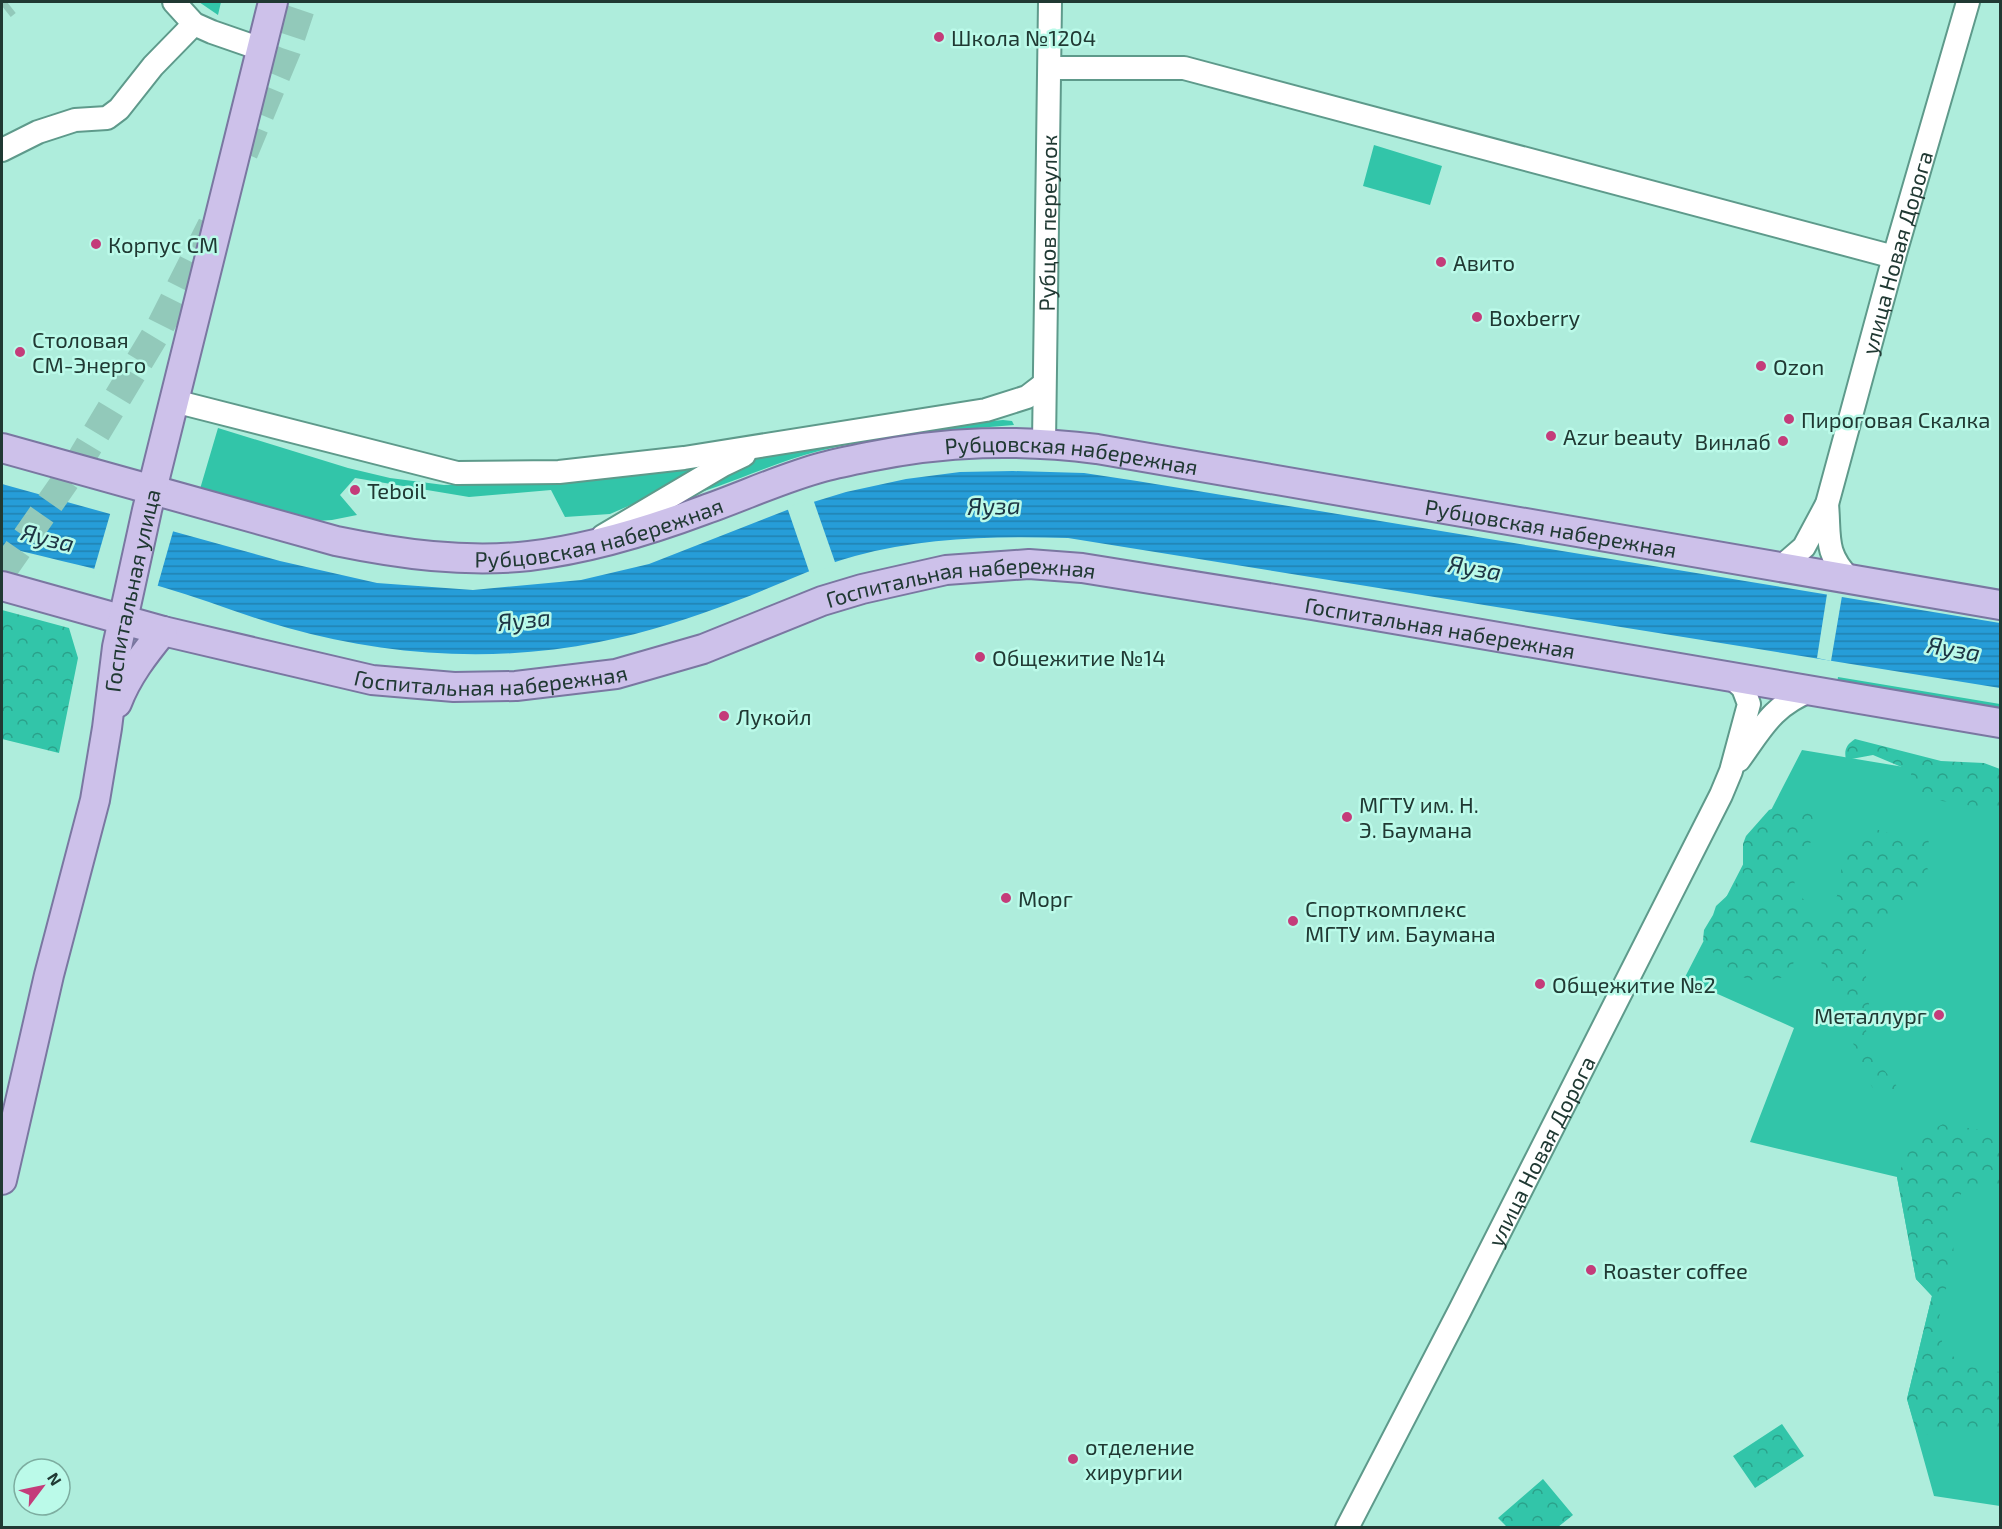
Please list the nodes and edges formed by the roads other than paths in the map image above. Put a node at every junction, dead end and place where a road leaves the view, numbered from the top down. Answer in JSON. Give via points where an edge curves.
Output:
{"nodes":[{"id":1,"x":174,"y":2,"type":"edge"},
{"id":2,"x":273,"y":2,"type":"edge"},
{"id":3,"x":1050,"y":2,"type":"edge"},
{"id":4,"x":1968,"y":2,"type":"edge"},
{"id":5,"x":194,"y":24,"type":"junction"},
{"id":6,"x":261,"y":50,"type":"junction"},
{"id":7,"x":1050,"y":68,"type":"junction"},
{"id":8,"x":2,"y":150,"type":"edge"},
{"id":9,"x":1894,"y":257,"type":"junction"},
{"id":10,"x":1044,"y":384,"type":"junction"},
{"id":11,"x":174,"y":401,"type":"junction"},
{"id":12,"x":940,"y":417,"type":"junction"},
{"id":13,"x":782,"y":442,"type":"junction"},
{"id":14,"x":1011,"y":442,"type":"junction"},
{"id":15,"x":1044,"y":442,"type":"junction"},
{"id":16,"x":2,"y":448,"type":"edge"},
{"id":17,"x":150,"y":500,"type":"junction"},
{"id":18,"x":1827,"y":504,"type":"junction"},
{"id":19,"x":587,"y":546,"type":"junction"},
{"id":20,"x":1781,"y":567,"type":"junction"},
{"id":21,"x":1849,"y":578,"type":"junction"},
{"id":22,"x":2,"y":586,"type":"edge"},
{"id":23,"x":2001,"y":605,"type":"edge"},
{"id":24,"x":125,"y":607,"type":"junction"},
{"id":25,"x":163,"y":631,"type":"junction"},
{"id":26,"x":1730,"y":676,"type":"junction"},
{"id":27,"x":1812,"y":690,"type":"junction"},
{"id":28,"x":2001,"y":723,"type":"edge"},
{"id":29,"x":107,"y":728,"type":"junction"},
{"id":30,"x":1731,"y":771,"type":"junction"},
{"id":31,"x":2,"y":1180,"type":"edge"},
{"id":32,"x":1347,"y":1527,"type":"edge"}],
"edges":[{"from":1,"to":5,"type":"street"},
{"from":2,"to":6,"type":"main road","name":"Госпитальная улица"},
{"from":3,"to":7,"type":"street","name":"Рубцов переулок"},
{"from":4,"to":9,"type":"street","name":"улица Новая Дорога"},
{"from":5,"to":6,"type":"street"},
{"from":5,"to":8,"type":"street","via":[[107,118],[75,120]]},
{"from":6,"to":11,"type":"main road","name":"Госпитальная улица"},
{"from":7,"to":9,"type":"street","via":[[1184,68]]},
{"from":7,"to":10,"type":"street","name":"Рубцов переулок"},
{"from":9,"to":18,"type":"street","name":"улица Новая Дорога"},
{"from":10,"to":12,"type":"street","via":[[1027,397],[986,410]]},
{"from":10,"to":15,"type":"street","name":"Рубцов переулок"},
{"from":11,"to":13,"type":"street","via":[[457,473],[559,472]]},
{"from":11,"to":17,"type":"main road","name":"Госпитальная улица"},
{"from":12,"to":13,"type":"street"},
{"from":12,"to":14,"type":"street"},
{"from":13,"to":19,"type":"street","via":[[735,458]]},
{"from":14,"to":15,"type":"main road","name":"Рубцовская набережная"},
{"from":14,"to":19,"type":"main road","name":"Рубцовская набережная","via":[[938,445],[825,466],[693,514]]},
{"from":15,"to":20,"type":"main road","name":"Рубцовская набережная"},
{"from":16,"to":17,"type":"main road","name":"Рубцовская набережная"},
{"from":17,"to":19,"type":"main road","name":"Рубцовская набережная","via":[[379,550],[459,558],[528,556]]},
{"from":17,"to":24,"type":"main road","name":"Госпитальная улица"},
{"from":18,"to":20,"type":"street","name":"улица Новая Дорога","via":[[1804,547]]},
{"from":18,"to":21,"type":"street","name":"улица Новая Дорога","via":[[1830,550]]},
{"from":20,"to":21,"type":"main road","name":"Рубцовская набережная"},
{"from":21,"to":23,"type":"main road","name":"Рубцовская набережная"},
{"from":22,"to":24,"type":"main road","name":"Госпитальная набережная"},
{"from":24,"to":25,"type":"main road","name":"Госпитальная набережная"},
{"from":24,"to":29,"type":"main road","name":"Госпитальная улица"},
{"from":25,"to":26,"type":"main road","name":"Госпитальная набережная","via":[[372,680],[454,687],[516,686],[616,674],[703,650],[822,602],[873,587],[946,570],[1029,564],[1093,570]]},
{"from":25,"to":29,"type":"main road","via":[[121,692]]},
{"from":26,"to":27,"type":"main road","name":"Госпитальная набережная"},
{"from":26,"to":30,"type":"street","name":"улица Новая Дорога","via":[[1743,688],[1749,704]]},
{"from":27,"to":28,"type":"main road","name":"Госпитальная набережная"},
{"from":27,"to":30,"type":"street","name":"улица Новая Дорога","via":[[1771,714]]},
{"from":29,"to":31,"type":"main road","name":"Госпитальная улица","via":[[94,800]]},
{"from":30,"to":32,"type":"street","name":"улица Новая Дорога"}]}
